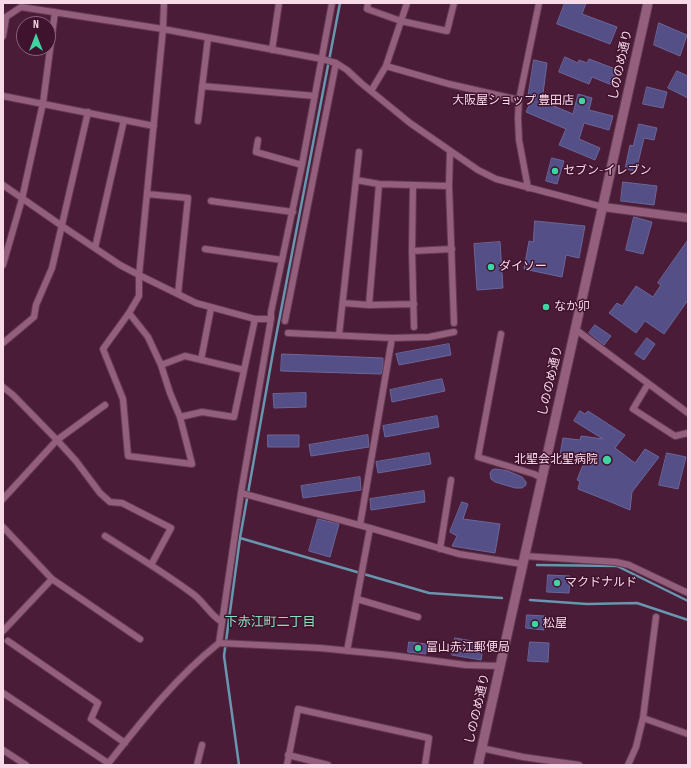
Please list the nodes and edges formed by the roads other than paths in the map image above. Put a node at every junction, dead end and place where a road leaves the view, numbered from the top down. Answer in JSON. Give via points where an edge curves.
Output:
{"nodes":[{"id":1,"x":164,"y":3,"type":"edge"},
{"id":2,"x":279,"y":3,"type":"edge"},
{"id":3,"x":332,"y":3,"type":"edge"},
{"id":4,"x":368,"y":3,"type":"edge"},
{"id":5,"x":407,"y":3,"type":"edge"},
{"id":6,"x":454,"y":3,"type":"edge"},
{"id":7,"x":539,"y":3,"type":"edge"},
{"id":8,"x":648,"y":3,"type":"edge"},
{"id":9,"x":35,"y":6,"type":"edge"},
{"id":10,"x":55,"y":12,"type":"junction"},
{"id":11,"x":4,"y":18,"type":"edge"},
{"id":12,"x":401,"y":20,"type":"junction"},
{"id":13,"x":163,"y":29,"type":"junction"},
{"id":14,"x":3,"y":36,"type":"edge"},
{"id":15,"x":208,"y":38,"type":"junction"},
{"id":16,"x":272,"y":50,"type":"junction"},
{"id":17,"x":324,"y":59,"type":"junction"},
{"id":18,"x":335,"y":63,"type":"junction"},
{"id":19,"x":386,"y":66,"type":"junction"},
{"id":20,"x":202,"y":86,"type":"junction"},
{"id":21,"x":371,"y":91,"type":"junction"},
{"id":22,"x":3,"y":96,"type":"edge"},
{"id":23,"x":315,"y":96,"type":"junction"},
{"id":24,"x":519,"y":100,"type":"junction"},
{"id":25,"x":43,"y":104,"type":"junction"},
{"id":26,"x":88,"y":112,"type":"junction"},
{"id":27,"x":124,"y":120,"type":"junction"},
{"id":28,"x":198,"y":121,"type":"dead end"},
{"id":29,"x":154,"y":126,"type":"junction"},
{"id":30,"x":258,"y":140,"type":"dead end"},
{"id":31,"x":450,"y":150,"type":"junction"},
{"id":32,"x":359,"y":152,"type":"dead end"},
{"id":33,"x":302,"y":165,"type":"junction"},
{"id":34,"x":356,"y":180,"type":"junction"},
{"id":35,"x":379,"y":184,"type":"junction"},
{"id":36,"x":3,"y":185,"type":"edge"},
{"id":37,"x":413,"y":185,"type":"junction"},
{"id":38,"x":450,"y":186,"type":"junction"},
{"id":39,"x":528,"y":188,"type":"junction"},
{"id":40,"x":147,"y":194,"type":"junction"},
{"id":41,"x":22,"y":199,"type":"junction"},
{"id":42,"x":210,"y":200,"type":"dead end"},
{"id":43,"x":603,"y":207,"type":"junction"},
{"id":44,"x":293,"y":212,"type":"junction"},
{"id":45,"x":688,"y":218,"type":"edge"},
{"id":46,"x":62,"y":226,"type":"junction"},
{"id":47,"x":95,"y":248,"type":"junction"},
{"id":48,"x":205,"y":249,"type":"dead end"},
{"id":49,"x":452,"y":249,"type":"junction"},
{"id":50,"x":412,"y":251,"type":"junction"},
{"id":51,"x":282,"y":260,"type":"junction"},
{"id":52,"x":3,"y":265,"type":"edge"},
{"id":53,"x":139,"y":275,"type":"junction"},
{"id":54,"x":178,"y":294,"type":"junction"},
{"id":55,"x":343,"y":303,"type":"junction"},
{"id":56,"x":414,"y":304,"type":"junction"},
{"id":57,"x":369,"y":305,"type":"junction"},
{"id":58,"x":211,"y":308,"type":"junction"},
{"id":59,"x":129,"y":313,"type":"junction"},
{"id":60,"x":255,"y":319,"type":"junction"},
{"id":61,"x":271,"y":319,"type":"junction"},
{"id":62,"x":285,"y":321,"type":"dead end"},
{"id":63,"x":454,"y":323,"type":"dead end"},
{"id":64,"x":414,"y":327,"type":"dead end"},
{"id":65,"x":575,"y":329,"type":"junction"},
{"id":66,"x":288,"y":332,"type":"dead end"},
{"id":67,"x":454,"y":332,"type":"dead end"},
{"id":68,"x":501,"y":334,"type":"dead end"},
{"id":69,"x":339,"y":335,"type":"junction"},
{"id":70,"x":392,"y":338,"type":"junction"},
{"id":71,"x":3,"y":343,"type":"edge"},
{"id":72,"x":201,"y":360,"type":"junction"},
{"id":73,"x":161,"y":365,"type":"junction"},
{"id":74,"x":244,"y":370,"type":"junction"},
{"id":75,"x":648,"y":384,"type":"junction"},
{"id":76,"x":3,"y":387,"type":"edge"},
{"id":77,"x":106,"y":405,"type":"dead end"},
{"id":78,"x":688,"y":413,"type":"edge"},
{"id":79,"x":180,"y":417,"type":"junction"},
{"id":80,"x":688,"y":433,"type":"edge"},
{"id":81,"x":57,"y":440,"type":"junction"},
{"id":82,"x":542,"y":478,"type":"junction"},
{"id":83,"x":451,"y":480,"type":"dead end"},
{"id":84,"x":242,"y":493,"type":"junction"},
{"id":85,"x":3,"y":499,"type":"edge"},
{"id":86,"x":360,"y":525,"type":"junction"},
{"id":87,"x":3,"y":527,"type":"edge"},
{"id":88,"x":370,"y":528,"type":"junction"},
{"id":89,"x":105,"y":536,"type":"dead end"},
{"id":90,"x":440,"y":549,"type":"junction"},
{"id":91,"x":523,"y":560,"type":"junction"},
{"id":92,"x":151,"y":565,"type":"junction"},
{"id":93,"x":52,"y":579,"type":"junction"},
{"id":94,"x":688,"y":593,"type":"edge"},
{"id":95,"x":357,"y":599,"type":"junction"},
{"id":96,"x":418,"y":617,"type":"dead end"},
{"id":97,"x":656,"y":617,"type":"dead end"},
{"id":98,"x":222,"y":622,"type":"junction"},
{"id":99,"x":3,"y":631,"type":"edge"},
{"id":100,"x":140,"y":639,"type":"dead end"},
{"id":101,"x":8,"y":641,"type":"dead end"},
{"id":102,"x":220,"y":643,"type":"junction"},
{"id":103,"x":347,"y":651,"type":"junction"},
{"id":104,"x":500,"y":666,"type":"junction"},
{"id":105,"x":3,"y":693,"type":"edge"},
{"id":106,"x":643,"y":718,"type":"junction"},
{"id":107,"x":688,"y":734,"type":"edge"},
{"id":108,"x":125,"y":743,"type":"junction"},
{"id":109,"x":202,"y":745,"type":"dead end"},
{"id":110,"x":482,"y":748,"type":"junction"},
{"id":111,"x":3,"y":750,"type":"edge"},
{"id":112,"x":288,"y":755,"type":"junction"},
{"id":113,"x":108,"y":764,"type":"edge"},
{"id":114,"x":26,"y":765,"type":"edge"},
{"id":115,"x":197,"y":765,"type":"edge"},
{"id":116,"x":286,"y":765,"type":"edge"},
{"id":117,"x":328,"y":765,"type":"edge"},
{"id":118,"x":425,"y":765,"type":"edge"},
{"id":119,"x":478,"y":765,"type":"edge"},
{"id":120,"x":579,"y":765,"type":"edge"},
{"id":121,"x":628,"y":765,"type":"edge"}],
"edges":[{"from":1,"to":13,"type":"street"},
{"from":2,"to":16,"type":"street"},
{"from":3,"to":17,"type":"street"},
{"from":4,"to":12,"type":"street","via":[[366,9]]},
{"from":5,"to":12,"type":"street"},
{"from":6,"to":12,"type":"street","via":[[447,31]]},
{"from":7,"to":24,"type":"street"},
{"from":8,"to":43,"type":"main road","name":"しののめ通り"},
{"from":9,"to":10,"type":"street"},
{"from":9,"to":11,"type":"street","via":[[21,7]]},
{"from":10,"to":13,"type":"street"},
{"from":10,"to":25,"type":"street"},
{"from":11,"to":14,"type":"street"},
{"from":12,"to":19,"type":"street"},
{"from":13,"to":15,"type":"street"},
{"from":13,"to":29,"type":"street"},
{"from":15,"to":16,"type":"street"},
{"from":15,"to":20,"type":"street"},
{"from":16,"to":17,"type":"street"},
{"from":17,"to":18,"type":"street"},
{"from":17,"to":23,"type":"street"},
{"from":18,"to":21,"type":"street"},
{"from":18,"to":62,"type":"street"},
{"from":19,"to":21,"type":"street"},
{"from":19,"to":24,"type":"street"},
{"from":20,"to":23,"type":"street"},
{"from":20,"to":28,"type":"street"},
{"from":21,"to":31,"type":"street"},
{"from":22,"to":25,"type":"street"},
{"from":23,"to":33,"type":"street"},
{"from":24,"to":39,"type":"street","via":[[519,140]]},
{"from":25,"to":26,"type":"street"},
{"from":25,"to":41,"type":"street"},
{"from":26,"to":27,"type":"street"},
{"from":26,"to":46,"type":"street"},
{"from":27,"to":29,"type":"street"},
{"from":27,"to":47,"type":"street"},
{"from":29,"to":40,"type":"street"},
{"from":30,"to":33,"type":"street","via":[[256,152]]},
{"from":31,"to":38,"type":"street"},
{"from":31,"to":39,"type":"street","via":[[496,179]]},
{"from":32,"to":34,"type":"street"},
{"from":33,"to":44,"type":"street"},
{"from":34,"to":35,"type":"street"},
{"from":34,"to":55,"type":"street"},
{"from":35,"to":37,"type":"street"},
{"from":35,"to":57,"type":"street"},
{"from":36,"to":41,"type":"street"},
{"from":37,"to":38,"type":"street"},
{"from":37,"to":50,"type":"street"},
{"from":38,"to":49,"type":"street"},
{"from":39,"to":43,"type":"street"},
{"from":40,"to":53,"type":"street"},
{"from":40,"to":54,"type":"street","via":[[188,198]]},
{"from":41,"to":46,"type":"street"},
{"from":41,"to":52,"type":"street"},
{"from":42,"to":44,"type":"street"},
{"from":43,"to":45,"type":"street"},
{"from":43,"to":65,"type":"main road","name":"しののめ通り"},
{"from":44,"to":51,"type":"street"},
{"from":46,"to":47,"type":"street"},
{"from":46,"to":71,"type":"street","via":[[52,268],[34,316]]},
{"from":47,"to":53,"type":"street"},
{"from":48,"to":51,"type":"street"},
{"from":49,"to":50,"type":"street"},
{"from":49,"to":63,"type":"street"},
{"from":50,"to":56,"type":"street"},
{"from":51,"to":61,"type":"street"},
{"from":53,"to":54,"type":"street"},
{"from":53,"to":59,"type":"street","via":[[139,296]]},
{"from":54,"to":58,"type":"street"},
{"from":55,"to":57,"type":"street"},
{"from":55,"to":69,"type":"street"},
{"from":56,"to":57,"type":"street"},
{"from":56,"to":64,"type":"street"},
{"from":58,"to":60,"type":"street"},
{"from":58,"to":72,"type":"street"},
{"from":59,"to":73,"type":"street","via":[[148,337]]},
{"from":59,"to":79,"type":"street","via":[[103,349],[123,399],[128,456],[192,464]]},
{"from":60,"to":61,"type":"street"},
{"from":60,"to":74,"type":"street"},
{"from":61,"to":84,"type":"street"},
{"from":65,"to":75,"type":"street"},
{"from":65,"to":82,"type":"main road","name":"しののめ通り"},
{"from":66,"to":69,"type":"street"},
{"from":67,"to":70,"type":"street","via":[[429,337]]},
{"from":68,"to":82,"type":"street","via":[[478,457]]},
{"from":69,"to":70,"type":"street"},
{"from":70,"to":86,"type":"street"},
{"from":72,"to":73,"type":"street","via":[[185,356]]},
{"from":72,"to":74,"type":"street"},
{"from":73,"to":79,"type":"street"},
{"from":74,"to":79,"type":"street","via":[[234,417],[202,412]]},
{"from":75,"to":78,"type":"street"},
{"from":75,"to":80,"type":"street","via":[[633,409],[675,436]]},
{"from":76,"to":81,"type":"street"},
{"from":77,"to":81,"type":"street"},
{"from":81,"to":85,"type":"street"},
{"from":81,"to":92,"type":"street","via":[[110,502],[122,503],[171,528]]},
{"from":82,"to":91,"type":"main road","name":"しののめ通り"},
{"from":83,"to":90,"type":"street"},
{"from":84,"to":86,"type":"street"},
{"from":84,"to":98,"type":"street"},
{"from":86,"to":88,"type":"street"},
{"from":87,"to":93,"type":"street"},
{"from":88,"to":90,"type":"street"},
{"from":88,"to":95,"type":"street"},
{"from":89,"to":92,"type":"street"},
{"from":90,"to":91,"type":"street","via":[[459,554]]},
{"from":91,"to":94,"type":"street","via":[[616,562]]},
{"from":91,"to":104,"type":"main road","name":"しののめ通り"},
{"from":92,"to":98,"type":"street","via":[[197,597]]},
{"from":93,"to":99,"type":"street"},
{"from":93,"to":100,"type":"street"},
{"from":95,"to":96,"type":"street"},
{"from":95,"to":103,"type":"street"},
{"from":97,"to":106,"type":"street"},
{"from":98,"to":102,"type":"street"},
{"from":101,"to":108,"type":"street","via":[[98,703],[91,719]]},
{"from":102,"to":103,"type":"street"},
{"from":102,"to":108,"type":"street","via":[[203,655],[167,692]]},
{"from":103,"to":104,"type":"street","via":[[466,665]]},
{"from":104,"to":110,"type":"main road","name":"しののめ通り"},
{"from":105,"to":113,"type":"street"},
{"from":106,"to":107,"type":"street"},
{"from":106,"to":121,"type":"street","via":[[636,747]]},
{"from":108,"to":113,"type":"street"},
{"from":109,"to":115,"type":"street"},
{"from":110,"to":119,"type":"main road","name":"しののめ通り"},
{"from":110,"to":120,"type":"street"},
{"from":111,"to":114,"type":"street"},
{"from":112,"to":116,"type":"street"},
{"from":112,"to":117,"type":"street"},
{"from":112,"to":118,"type":"street","via":[[298,708],[429,738]]}]}
